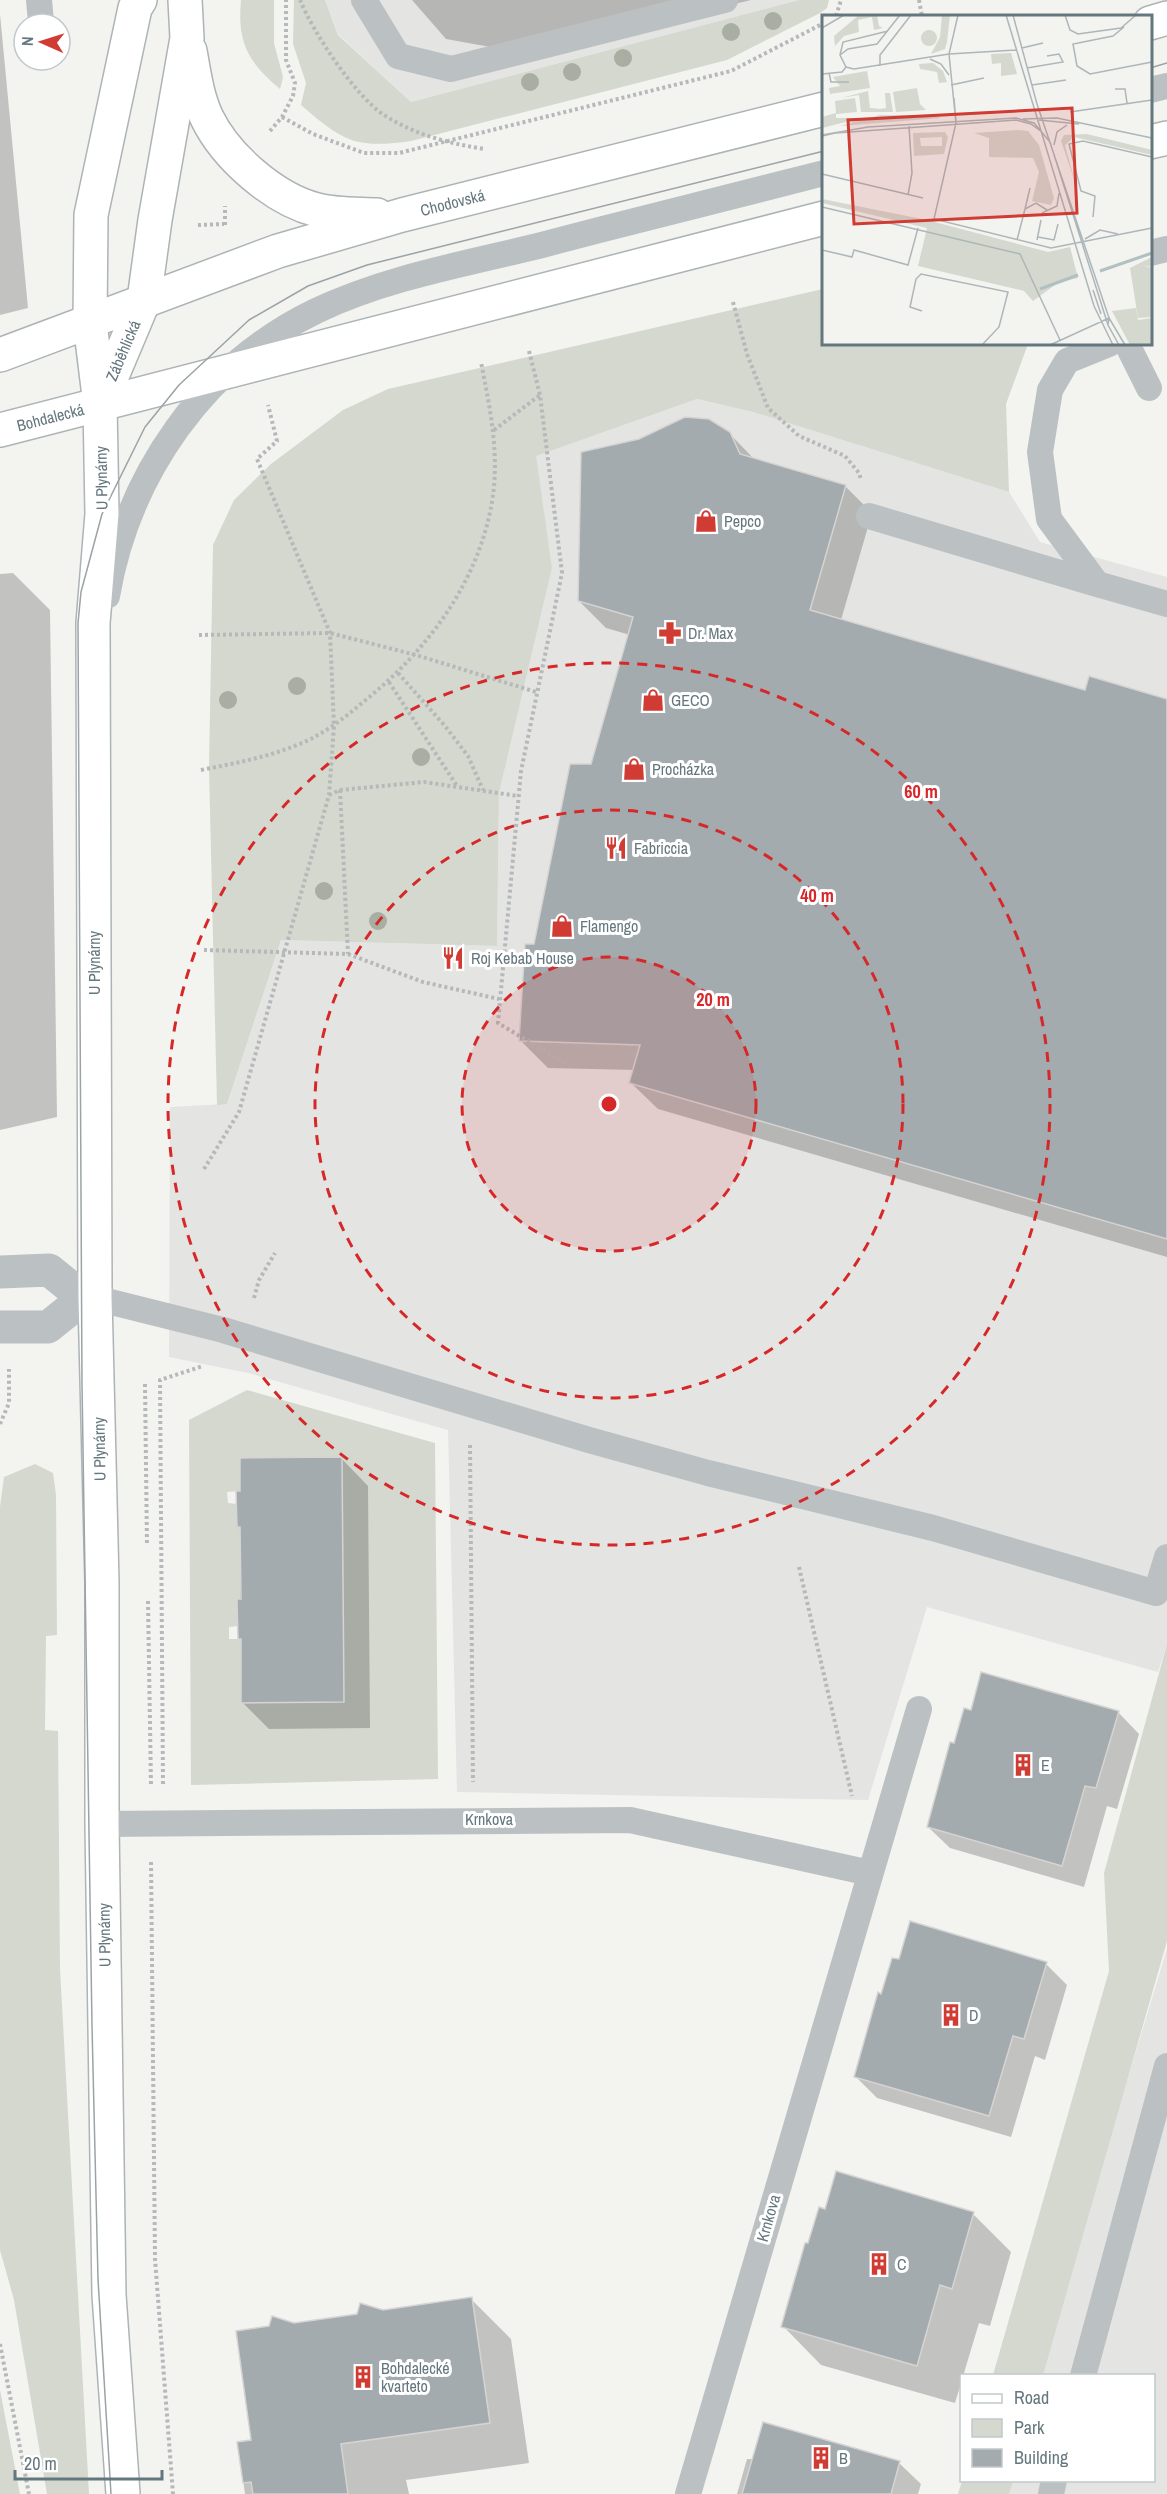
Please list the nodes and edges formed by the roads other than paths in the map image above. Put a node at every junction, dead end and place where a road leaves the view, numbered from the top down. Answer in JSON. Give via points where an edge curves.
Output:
{"nodes":[{"id":1,"x":140,"y":0,"type":"edge"},
{"id":2,"x":185,"y":0,"type":"edge"},
{"id":3,"x":364,"y":0,"type":"edge"},
{"id":4,"x":725,"y":0,"type":"edge"},
{"id":5,"x":1167,"y":18,"type":"edge"},
{"id":6,"x":1152,"y":22,"type":"edge"},
{"id":7,"x":187,"y":38,"type":"junction"},
{"id":8,"x":1167,"y":86,"type":"edge"},
{"id":9,"x":1152,"y":90,"type":"edge"},
{"id":10,"x":822,"y":110,"type":"edge"},
{"id":11,"x":1167,"y":138,"type":"edge"},
{"id":12,"x":1152,"y":142,"type":"edge"},
{"id":13,"x":822,"y":174,"type":"edge"},
{"id":14,"x":402,"y":215,"type":"junction"},
{"id":15,"x":822,"y":219,"type":"edge"},
{"id":16,"x":1167,"y":249,"type":"edge"},
{"id":17,"x":1152,"y":253,"type":"edge"},
{"id":18,"x":144,"y":300,"type":"junction"},
{"id":19,"x":90,"y":323,"type":"junction"},
{"id":20,"x":1107,"y":345,"type":"edge"},
{"id":21,"x":1128,"y":345,"type":"edge"},
{"id":22,"x":0,"y":355,"type":"edge"},
{"id":23,"x":233,"y":369,"type":"junction"},
{"id":24,"x":1149,"y":388,"type":"dead end"},
{"id":25,"x":100,"y":404,"type":"junction"},
{"id":26,"x":0,"y":430,"type":"edge"},
{"id":27,"x":869,"y":516,"type":"dead end"},
{"id":28,"x":1097,"y":584,"type":"junction"},
{"id":29,"x":1167,"y":604,"type":"edge"},
{"id":30,"x":0,"y":1272,"type":"edge"},
{"id":31,"x":95,"y":1299,"type":"junction"},
{"id":32,"x":0,"y":1327,"type":"edge"},
{"id":33,"x":1167,"y":1557,"type":"edge"},
{"id":34,"x":919,"y":1709,"type":"dead end"},
{"id":35,"x":108,"y":1823,"type":"junction"},
{"id":36,"x":870,"y":1873,"type":"junction"},
{"id":37,"x":1167,"y":2066,"type":"edge"},
{"id":38,"x":1084,"y":2374,"type":"edge"},
{"id":39,"x":123,"y":2494,"type":"edge"},
{"id":40,"x":137,"y":2494,"type":"edge"},
{"id":41,"x":688,"y":2494,"type":"edge"}],
"edges":[{"from":1,"to":19,"type":"street","name":"Záběhlická","via":[[135,8],[91,215]]},
{"from":2,"to":7,"type":"street","name":"Záběhlická"},
{"from":3,"to":4,"type":"lane","via":[[398,56],[451,69]]},
{"from":5,"to":6,"type":"street"},
{"from":7,"to":14,"type":"street","via":[[207,118],[227,148],[259,178],[317,210]]},
{"from":7,"to":18,"type":"street","name":"Záběhlická"},
{"from":8,"to":9,"type":"lane"},
{"from":10,"to":14,"type":"street","name":"Chodovská"},
{"from":11,"to":12,"type":"street"},
{"from":13,"to":23,"type":"lane","via":[[350,297],[278,334]]},
{"from":14,"to":18,"type":"street","name":"Chodovská","via":[[278,251]]},
{"from":15,"to":23,"type":"street"},
{"from":16,"to":17,"type":"lane"},
{"from":18,"to":19,"type":"street","name":"Chodovská"},
{"from":18,"to":25,"type":"street","name":"Záběhlická"},
{"from":19,"to":22,"type":"street"},
{"from":19,"to":25,"type":"street","name":"Záběhlická"},
{"from":20,"to":28,"type":"lane","via":[[1067,362],[1050,390],[1040,452],[1049,519]]},
{"from":21,"to":24,"type":"lane"},
{"from":23,"to":25,"type":"street"},
{"from":23,"to":31,"type":"lane","via":[[196,404],[151,465],[120,536],[103,623]]},
{"from":25,"to":26,"type":"street","name":"Bohdalecká"},
{"from":25,"to":31,"type":"street","name":"U Plynárny","via":[[102,514],[93,623]]},
{"from":27,"to":28,"type":"lane"},
{"from":28,"to":29,"type":"lane"},
{"from":30,"to":31,"type":"street","via":[[49,1270]]},
{"from":31,"to":32,"type":"street","via":[[48,1327]]},
{"from":31,"to":33,"type":"lane","via":[[223,1330],[708,1473],[933,1528],[1156,1593]]},
{"from":31,"to":35,"type":"street","name":"U Plynárny"},
{"from":34,"to":36,"type":"lane","name":"Krnkova"},
{"from":35,"to":36,"type":"lane","name":"Krnkova","via":[[630,1820]]},
{"from":35,"to":39,"type":"street","name":"U Plynárny","via":[[109,2295]]},
{"from":35,"to":40,"type":"lane","via":[[129,2435]]},
{"from":36,"to":41,"type":"lane","name":"Krnkova"},
{"from":37,"to":38,"type":"lane"}]}
